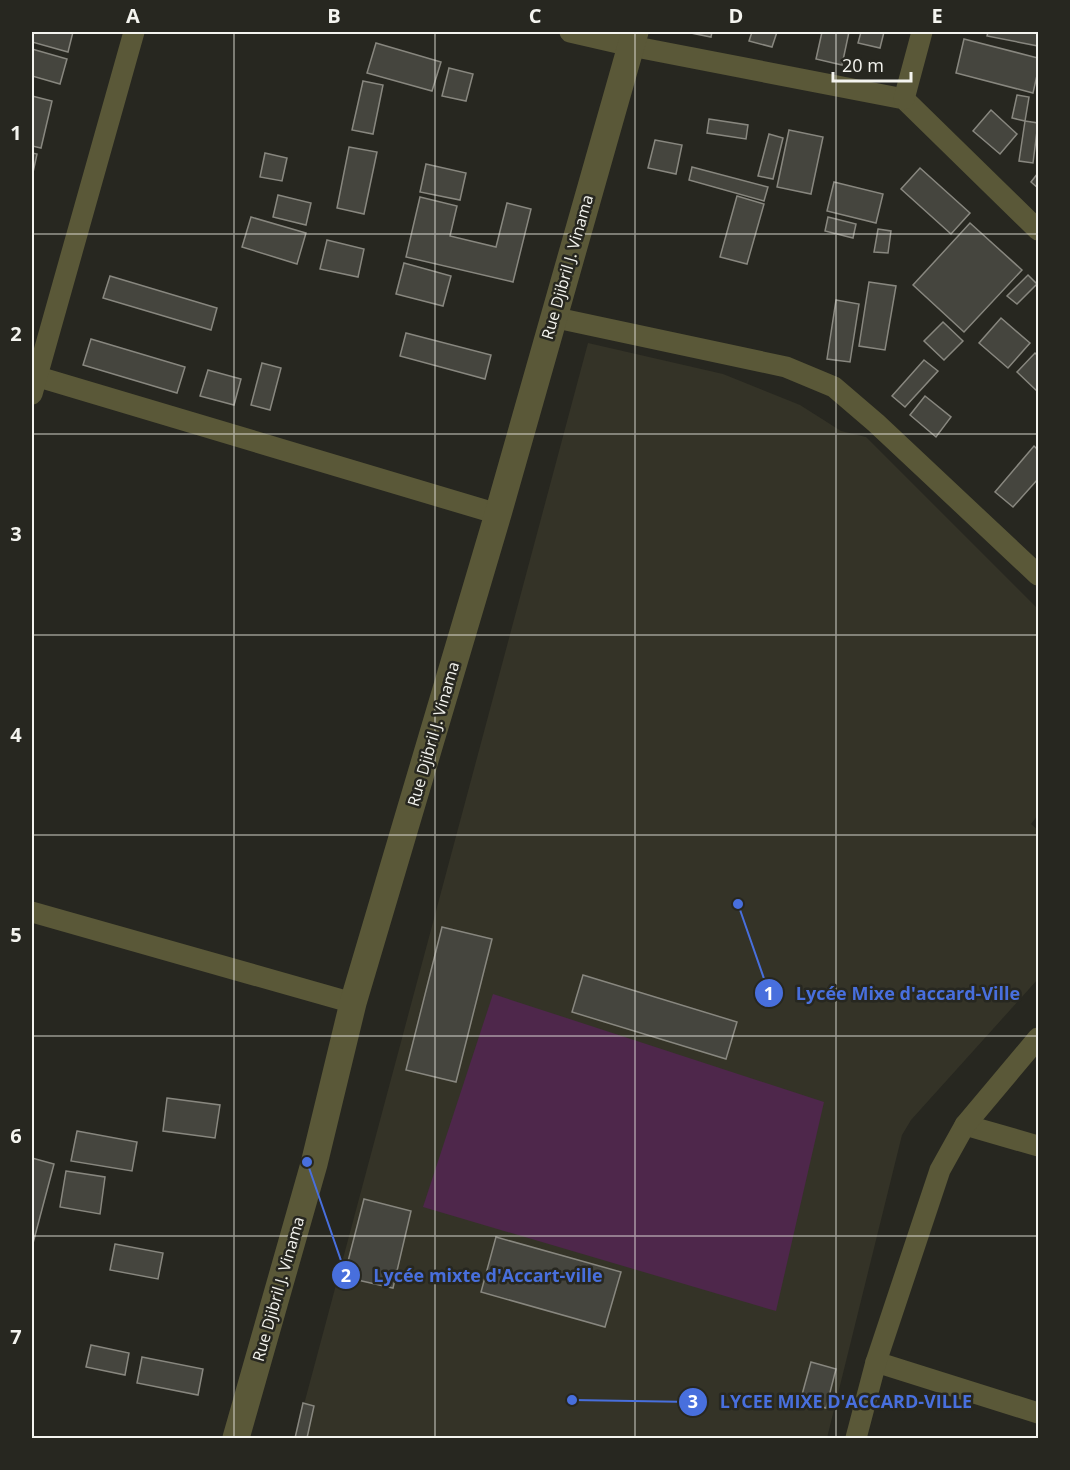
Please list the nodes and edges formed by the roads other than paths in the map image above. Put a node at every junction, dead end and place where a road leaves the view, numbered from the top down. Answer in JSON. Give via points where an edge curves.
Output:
{"nodes":[{"id":1,"x":134,"y":32,"type":"edge"},
{"id":2,"x":570,"y":32,"type":"edge"},
{"id":3,"x":922,"y":32,"type":"edge"},
{"id":4,"x":633,"y":39,"type":"edge"},
{"id":5,"x":904,"y":99,"type":"junction"},
{"id":6,"x":1038,"y":230,"type":"edge"},
{"id":7,"x":552,"y":317,"type":"junction"},
{"id":8,"x":33,"y":382,"type":"edge"},
{"id":9,"x":498,"y":514,"type":"junction"},
{"id":10,"x":1038,"y":575,"type":"edge"},
{"id":11,"x":32,"y":912,"type":"edge"},
{"id":12,"x":353,"y":1003,"type":"junction"},
{"id":13,"x":1038,"y":1038,"type":"edge"},
{"id":14,"x":965,"y":1125,"type":"junction"},
{"id":15,"x":1038,"y":1146,"type":"edge"},
{"id":16,"x":876,"y":1362,"type":"junction"},
{"id":17,"x":1038,"y":1413,"type":"edge"},
{"id":18,"x":236,"y":1438,"type":"edge"},
{"id":19,"x":856,"y":1438,"type":"edge"}],
"edges":[{"from":1,"to":8,"type":"street"},
{"from":2,"to":4,"type":"street"},
{"from":3,"to":5,"type":"street"},
{"from":4,"to":5,"type":"street"},
{"from":4,"to":7,"type":"street","name":"Rue Djibril J. Vinama"},
{"from":5,"to":6,"type":"street"},
{"from":7,"to":9,"type":"street","name":"Rue Djibril J. Vinama"},
{"from":7,"to":10,"type":"street","via":[[786,367],[834,387]]},
{"from":8,"to":9,"type":"street"},
{"from":9,"to":12,"type":"street","name":"Rue Djibril J. Vinama"},
{"from":11,"to":12,"type":"street"},
{"from":12,"to":18,"type":"street","name":"Rue Djibril J. Vinama","via":[[314,1164]]},
{"from":13,"to":14,"type":"street"},
{"from":14,"to":15,"type":"street"},
{"from":14,"to":16,"type":"street","via":[[940,1170]]},
{"from":16,"to":17,"type":"street"},
{"from":16,"to":19,"type":"street"}]}
